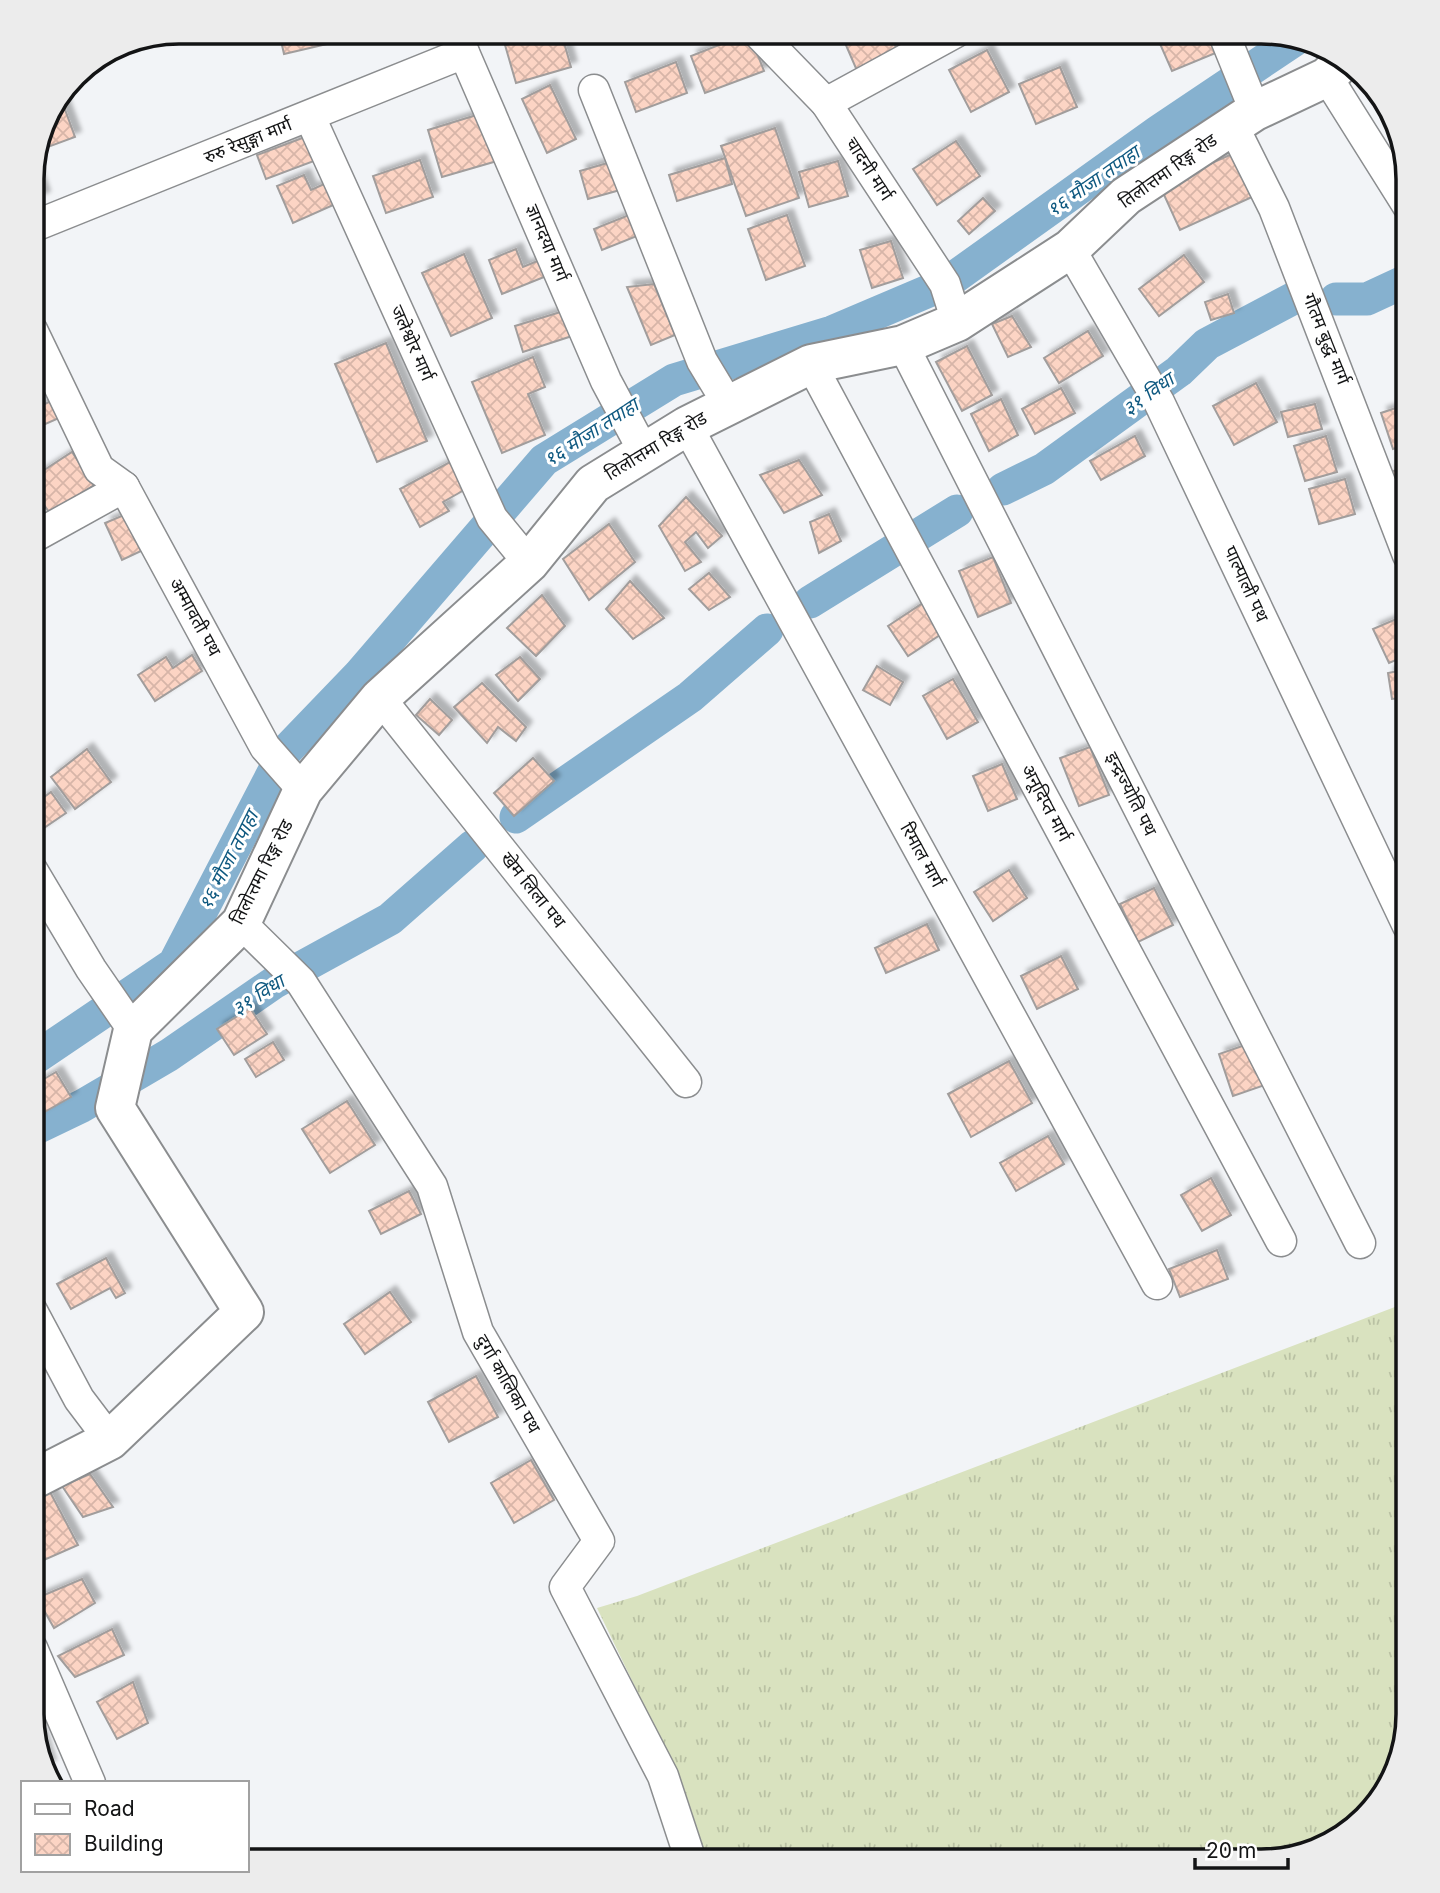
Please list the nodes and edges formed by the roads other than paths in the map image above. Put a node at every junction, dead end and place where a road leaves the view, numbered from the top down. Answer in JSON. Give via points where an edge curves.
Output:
{"nodes":[{"id":1,"x":456,"y":44,"type":"edge"},
{"id":2,"x":461,"y":44,"type":"edge"},
{"id":3,"x":769,"y":44,"type":"edge"},
{"id":4,"x":934,"y":44,"type":"edge"},
{"id":5,"x":1228,"y":44,"type":"edge"},
{"id":6,"x":1336,"y":68,"type":"edge"},
{"id":7,"x":594,"y":90,"type":"dead end"},
{"id":8,"x":826,"y":103,"type":"junction"},
{"id":9,"x":310,"y":117,"type":"junction"},
{"id":10,"x":1244,"y":119,"type":"junction"},
{"id":11,"x":1396,"y":181,"type":"edge"},
{"id":12,"x":44,"y":222,"type":"edge"},
{"id":13,"x":1070,"y":249,"type":"junction"},
{"id":14,"x":957,"y":322,"type":"junction"},
{"id":15,"x":903,"y":345,"type":"junction"},
{"id":16,"x":44,"y":355,"type":"edge"},
{"id":17,"x":811,"y":364,"type":"junction"},
{"id":18,"x":728,"y":404,"type":"junction"},
{"id":19,"x":687,"y":426,"type":"junction"},
{"id":20,"x":644,"y":452,"type":"junction"},
{"id":21,"x":124,"y":487,"type":"junction"},
{"id":22,"x":1396,"y":522,"type":"edge"},
{"id":23,"x":44,"y":531,"type":"edge"},
{"id":24,"x":528,"y":562,"type":"junction"},
{"id":25,"x":380,"y":698,"type":"junction"},
{"id":26,"x":303,"y":790,"type":"junction"},
{"id":27,"x":44,"y":890,"type":"edge"},
{"id":28,"x":1396,"y":899,"type":"edge"},
{"id":29,"x":242,"y":923,"type":"junction"},
{"id":30,"x":132,"y":1031,"type":"junction"},
{"id":31,"x":686,"y":1082,"type":"dead end"},
{"id":32,"x":1281,"y":1241,"type":"dead end"},
{"id":33,"x":1360,"y":1243,"type":"dead end"},
{"id":34,"x":1157,"y":1284,"type":"dead end"},
{"id":35,"x":44,"y":1333,"type":"edge"},
{"id":36,"x":110,"y":1440,"type":"junction"},
{"id":37,"x":44,"y":1474,"type":"edge"},
{"id":38,"x":44,"y":1676,"type":"edge"},
{"id":39,"x":89,"y":1781,"type":"edge"},
{"id":40,"x":687,"y":1849,"type":"edge"}],
"edges":[{"from":1,"to":9,"type":"street","name":"रुरु रेसुङ्गा मार्ग"},
{"from":2,"to":20,"type":"street","name":"ज्ञानदया मार्ग","via":[[606,381]]},
{"from":3,"to":8,"type":"street","name":"चादनी मार्ग"},
{"from":4,"to":8,"type":"street"},
{"from":5,"to":10,"type":"street","name":"गौतम बुद्ध मार्ग","via":[[1236,63]]},
{"from":6,"to":10,"type":"street","name":"तिलोत्तमा रिङ्ग रोड"},
{"from":6,"to":11,"type":"street"},
{"from":7,"to":18,"type":"street","via":[[702,361]]},
{"from":8,"to":14,"type":"street","name":"चादनी मार्ग","via":[[945,284]]},
{"from":9,"to":12,"type":"street","name":"रुरु रेसुङ्गा मार्ग"},
{"from":9,"to":24,"type":"street","name":"जलेश्वोर मार्ग","via":[[492,518]]},
{"from":10,"to":13,"type":"street","name":"तिलोत्तमा रिङ्ग रोड","via":[[1126,196]]},
{"from":10,"to":22,"type":"street","name":"गौतम बुद्ध मार्ग"},
{"from":13,"to":14,"type":"street","name":"तिलोत्तमा रिङ्ग रोड"},
{"from":13,"to":28,"type":"street","name":"पाल्पाली पथ","via":[[1159,402]]},
{"from":14,"to":15,"type":"street","name":"तिलोत्तमा रिङ्ग रोड"},
{"from":15,"to":17,"type":"street","name":"तिलोत्तमा रिङ्ग रोड"},
{"from":15,"to":33,"type":"street","name":"इन्द्रज्योति पथ"},
{"from":16,"to":21,"type":"street","name":"अम्मावती पथ","via":[[99,469]]},
{"from":17,"to":18,"type":"street","name":"तिलोत्तमा रिङ्ग रोड"},
{"from":17,"to":32,"type":"street","name":"अनूदिप्त मार्ग"},
{"from":18,"to":19,"type":"street","name":"तिलोत्तमा रिङ्ग रोड"},
{"from":19,"to":20,"type":"street","name":"तिलोत्तमा रिङ्ग रोड"},
{"from":19,"to":34,"type":"street","name":"रिमाल मार्ग"},
{"from":20,"to":24,"type":"street","name":"तिलोत्तमा रिङ्ग रोड","via":[[593,484]]},
{"from":21,"to":23,"type":"street"},
{"from":21,"to":26,"type":"street","name":"अम्मावती पथ","via":[[265,747]]},
{"from":24,"to":25,"type":"street","name":"तिलोत्तमा रिङ्ग रोड"},
{"from":25,"to":26,"type":"street","name":"तिलोत्तमा रिङ्ग रोड"},
{"from":25,"to":31,"type":"street","name":"खेम लिला पथ"},
{"from":26,"to":29,"type":"street","name":"तिलोत्तमा रिङ्ग रोड"},
{"from":27,"to":30,"type":"street"},
{"from":29,"to":30,"type":"street","name":"तिलोत्तमा रिङ्ग रोड"},
{"from":29,"to":40,"type":"street","name":"दुर्गा कालिका पथ","via":[[301,982],[432,1186],[478,1332],[599,1541],[565,1587],[663,1776]]},
{"from":30,"to":36,"type":"street","via":[[115,1108],[244,1312]]},
{"from":35,"to":36,"type":"street","via":[[79,1399]]},
{"from":36,"to":37,"type":"street"},
{"from":38,"to":39,"type":"street"}]}
